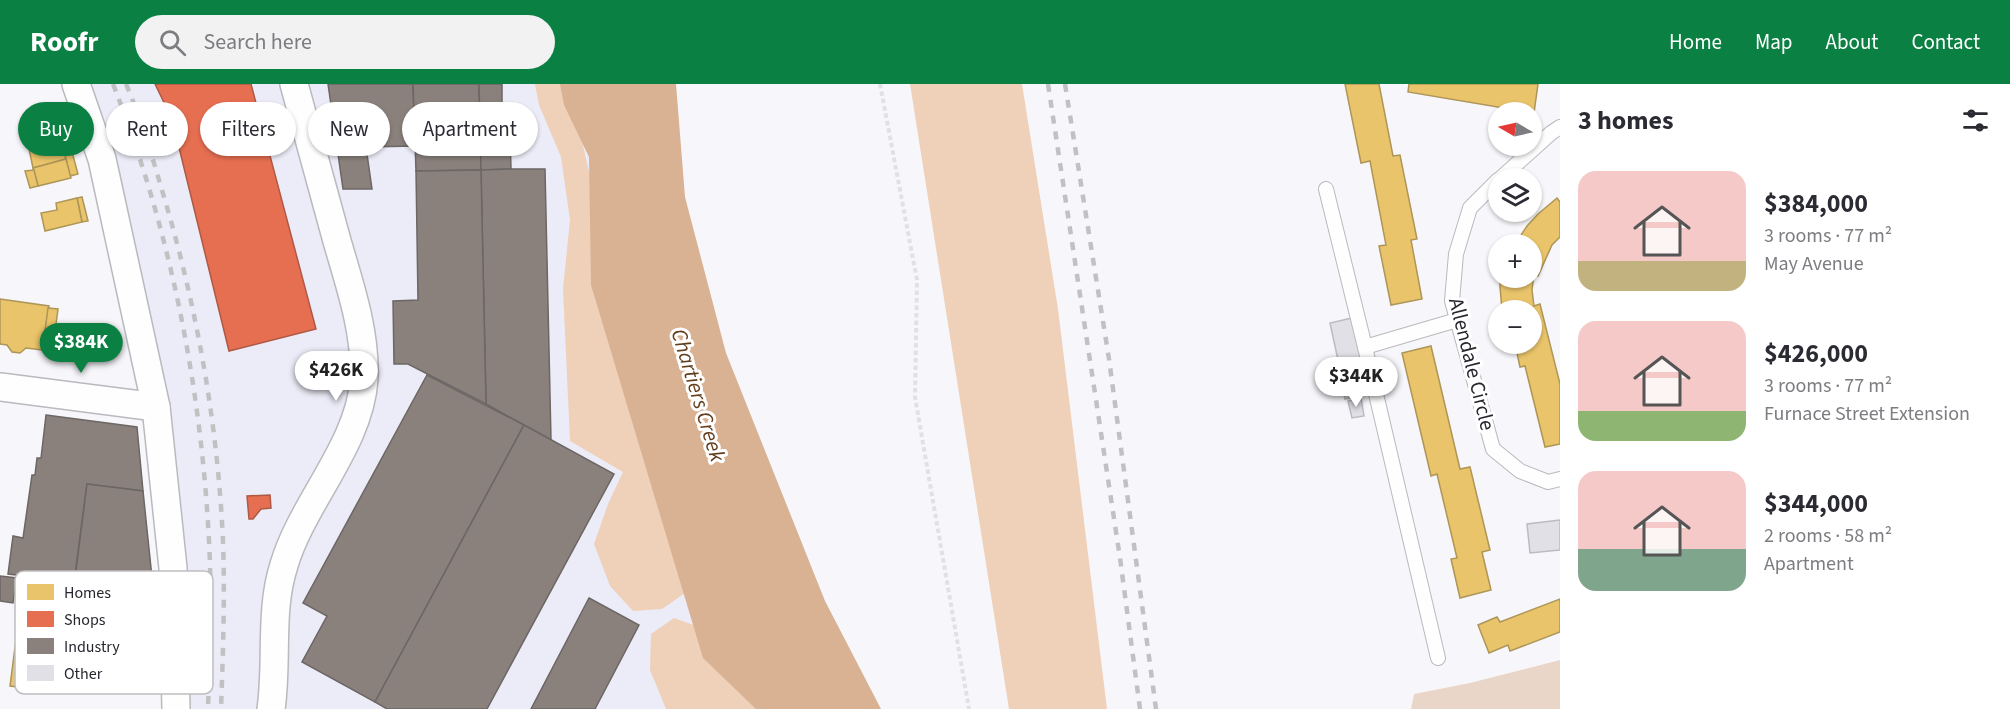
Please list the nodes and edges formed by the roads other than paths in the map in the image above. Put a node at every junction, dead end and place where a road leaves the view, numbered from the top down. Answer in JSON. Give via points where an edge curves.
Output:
{"nodes":[{"id":1,"x":76,"y":84,"type":"edge"},
{"id":2,"x":294,"y":84,"type":"edge"},
{"id":3,"x":1560,"y":127,"type":"edge"},
{"id":4,"x":1512,"y":168,"type":"edge"},
{"id":5,"x":1326,"y":189,"type":"dead end"},
{"id":6,"x":1488,"y":191,"type":"edge"},
{"id":7,"x":1457,"y":320,"type":"junction"},
{"id":8,"x":1365,"y":347,"type":"junction"},
{"id":9,"x":0,"y":387,"type":"edge"},
{"id":10,"x":156,"y":406,"type":"junction"},
{"id":11,"x":1560,"y":479,"type":"edge"},
{"id":12,"x":173,"y":571,"type":"edge"},
{"id":13,"x":1438,"y":658,"type":"dead end"},
{"id":14,"x":176,"y":694,"type":"edge"},
{"id":15,"x":176,"y":709,"type":"edge"},
{"id":16,"x":271,"y":709,"type":"edge"}],
"edges":[{"from":1,"to":10,"type":"street","via":[[102,159]]},
{"from":2,"to":16,"type":"street","via":[[360,322],[364,379],[350,430],[284,563],[277,592]]},
{"from":3,"to":4,"type":"lane","name":"Allendale Circle"},
{"from":5,"to":8,"type":"lane"},
{"from":6,"to":7,"type":"lane","name":"Allendale Circle","via":[[1470,208],[1456,254],[1452,301]]},
{"from":7,"to":8,"type":"lane"},
{"from":7,"to":11,"type":"lane","name":"Allendale Circle","via":[[1494,449],[1520,471],[1548,482]]},
{"from":8,"to":13,"type":"lane"},
{"from":9,"to":10,"type":"street"},
{"from":10,"to":12,"type":"street"},
{"from":14,"to":15,"type":"street"}]}
